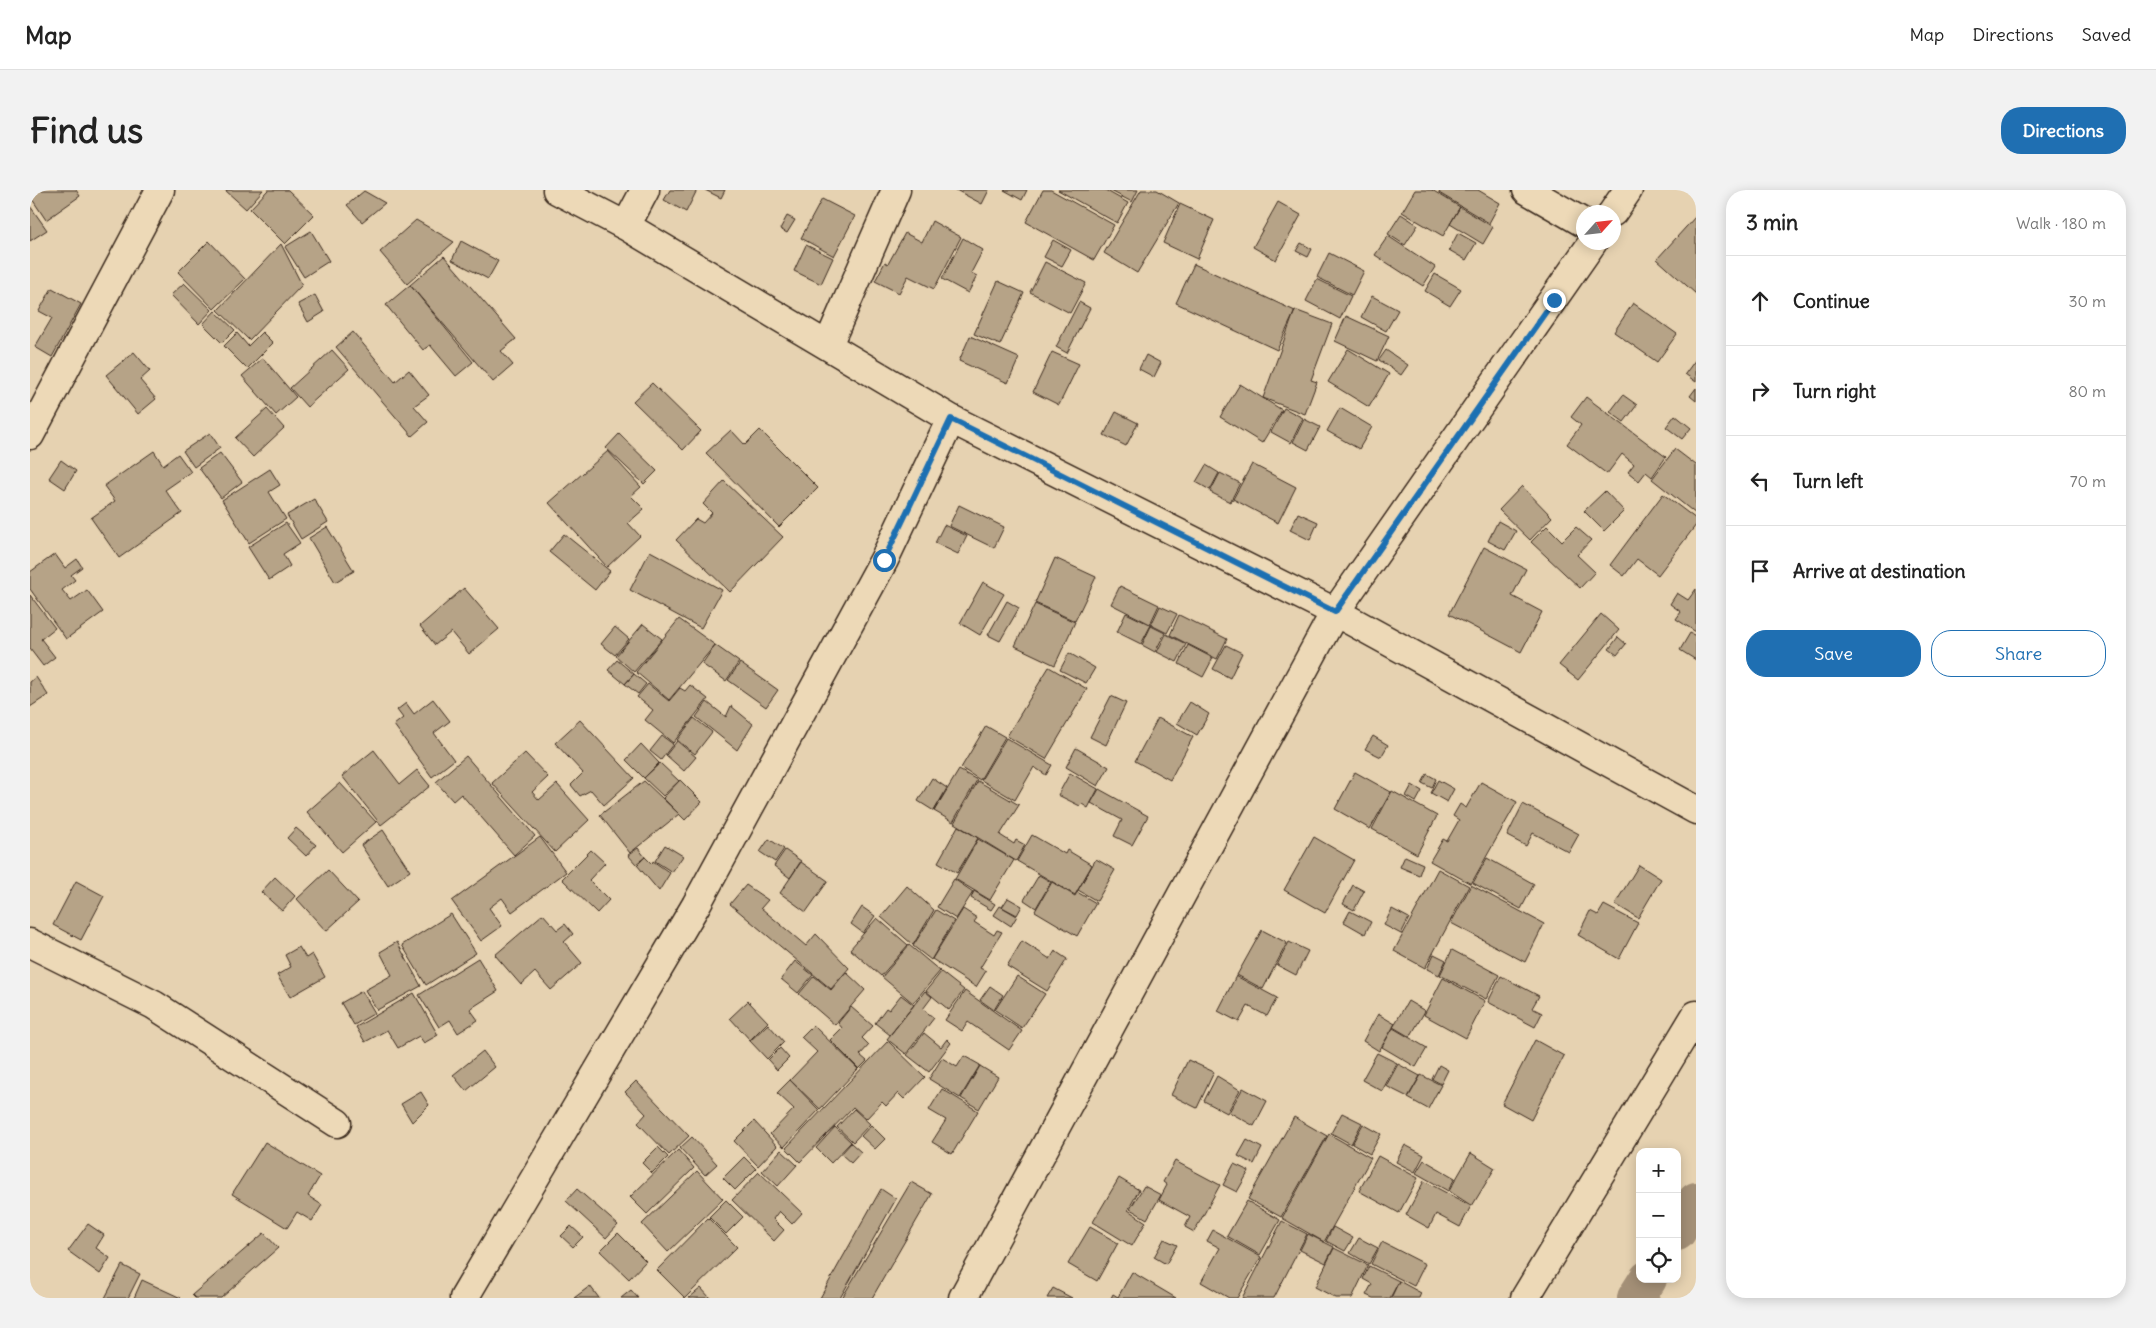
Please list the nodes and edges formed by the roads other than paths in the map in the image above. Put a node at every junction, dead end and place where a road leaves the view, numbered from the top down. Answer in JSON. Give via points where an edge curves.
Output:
{"nodes":[{"id":1,"x":160,"y":190,"type":"edge"},
{"id":2,"x":557,"y":190,"type":"edge"},
{"id":3,"x":645,"y":190,"type":"edge"},
{"id":4,"x":896,"y":190,"type":"edge"},
{"id":5,"x":1527,"y":190,"type":"edge"},
{"id":6,"x":1628,"y":190,"type":"edge"},
{"id":7,"x":1618,"y":205,"type":"edge"},
{"id":8,"x":1576,"y":219,"type":"edge"},
{"id":9,"x":626,"y":226,"type":"junction"},
{"id":10,"x":1587,"y":250,"type":"edge"},
{"id":11,"x":828,"y":345,"type":"junction"},
{"id":12,"x":951,"y":419,"type":"junction"},
{"id":13,"x":30,"y":435,"type":"edge"},
{"id":14,"x":1335,"y":612,"type":"junction"},
{"id":15,"x":1696,"y":810,"type":"edge"},
{"id":16,"x":30,"y":943,"type":"edge"},
{"id":17,"x":1696,"y":1015,"type":"edge"},
{"id":18,"x":337,"y":1123,"type":"dead end"},
{"id":19,"x":464,"y":1298,"type":"edge"},
{"id":20,"x":963,"y":1298,"type":"edge"},
{"id":21,"x":1524,"y":1298,"type":"edge"}],
"edges":[{"from":1,"to":13,"type":"street"},
{"from":2,"to":9,"type":"street"},
{"from":3,"to":9,"type":"street"},
{"from":4,"to":11,"type":"street"},
{"from":5,"to":8,"type":"street"},
{"from":6,"to":7,"type":"street"},
{"from":9,"to":11,"type":"street"},
{"from":10,"to":14,"type":"street"},
{"from":11,"to":12,"type":"street"},
{"from":12,"to":14,"type":"street"},
{"from":12,"to":19,"type":"street","via":[[884,560],[696,905]]},
{"from":14,"to":15,"type":"street"},
{"from":14,"to":20,"type":"street"},
{"from":16,"to":18,"type":"street","via":[[154,1005]]},
{"from":17,"to":21,"type":"street"}]}
